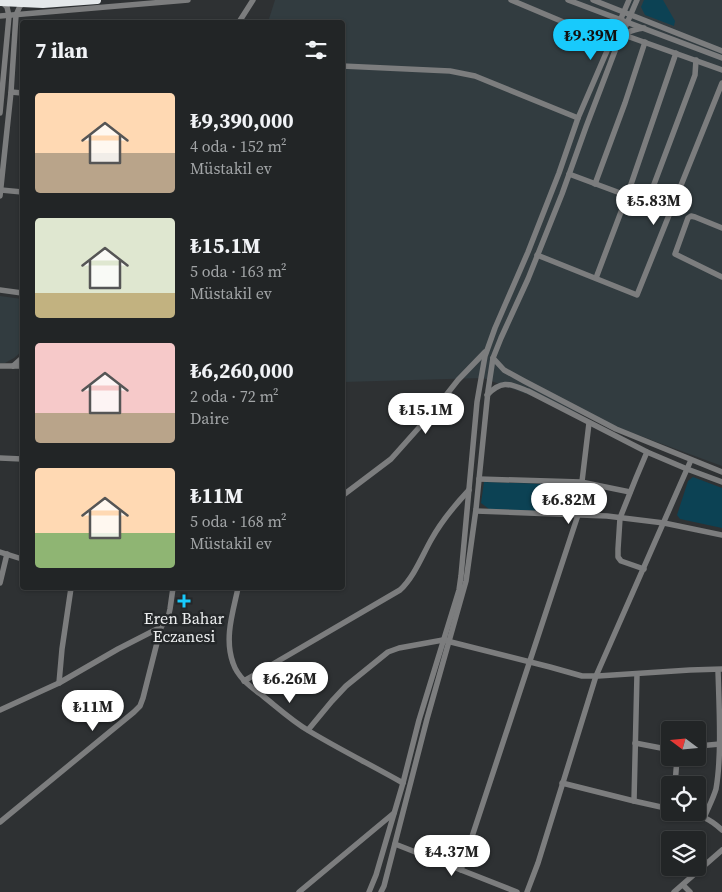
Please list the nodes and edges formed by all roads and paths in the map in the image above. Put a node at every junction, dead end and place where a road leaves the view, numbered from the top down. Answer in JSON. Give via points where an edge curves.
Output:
{"nodes":[{"id":1,"x":97,"y":0,"type":"edge"},
{"id":2,"x":188,"y":0,"type":"edge"},
{"id":3,"x":252,"y":0,"type":"edge"},
{"id":4,"x":511,"y":0,"type":"edge"},
{"id":5,"x":568,"y":0,"type":"edge"},
{"id":6,"x":593,"y":0,"type":"edge"},
{"id":7,"x":629,"y":0,"type":"edge"},
{"id":8,"x":637,"y":0,"type":"edge"},
{"id":9,"x":1,"y":2,"type":"edge"},
{"id":10,"x":24,"y":3,"type":"junction"},
{"id":11,"x":623,"y":13,"type":"junction"},
{"id":12,"x":16,"y":15,"type":"junction"},
{"id":13,"x":0,"y":16,"type":"edge"},
{"id":14,"x":9,"y":16,"type":"junction"},
{"id":15,"x":630,"y":16,"type":"junction"},
{"id":16,"x":240,"y":20,"type":"edge"},
{"id":17,"x":620,"y":20,"type":"junction"},
{"id":18,"x":627,"y":22,"type":"junction"},
{"id":19,"x":641,"y":27,"type":"junction"},
{"id":20,"x":624,"y":35,"type":"junction"},
{"id":21,"x":611,"y":42,"type":"junction"},
{"id":22,"x":618,"y":42,"type":"junction"},
{"id":23,"x":645,"y":42,"type":"junction"},
{"id":24,"x":722,"y":52,"type":"edge"},
{"id":25,"x":676,"y":53,"type":"junction"},
{"id":26,"x":722,"y":58,"type":"edge"},
{"id":27,"x":696,"y":60,"type":"junction"},
{"id":28,"x":345,"y":66,"type":"edge"},
{"id":29,"x":722,"y":70,"type":"edge"},
{"id":30,"x":722,"y":84,"type":"edge"},
{"id":31,"x":11,"y":92,"type":"junction"},
{"id":32,"x":20,"y":93,"type":"edge"},
{"id":33,"x":1,"y":100,"type":"edge"},
{"id":34,"x":0,"y":113,"type":"edge"},
{"id":35,"x":578,"y":118,"type":"junction"},
{"id":36,"x":569,"y":174,"type":"junction"},
{"id":37,"x":595,"y":184,"type":"junction"},
{"id":38,"x":20,"y":192,"type":"edge"},
{"id":39,"x":1,"y":193,"type":"edge"},
{"id":40,"x":627,"y":196,"type":"junction"},
{"id":41,"x":647,"y":203,"type":"junction"},
{"id":42,"x":671,"y":210,"type":"junction"},
{"id":43,"x":722,"y":228,"type":"edge"},
{"id":44,"x":537,"y":255,"type":"junction"},
{"id":45,"x":722,"y":277,"type":"edge"},
{"id":46,"x":596,"y":278,"type":"junction"},
{"id":47,"x":0,"y":290,"type":"edge"},
{"id":48,"x":20,"y":293,"type":"edge"},
{"id":49,"x":487,"y":350,"type":"junction"},
{"id":50,"x":493,"y":358,"type":"junction"},
{"id":51,"x":20,"y":360,"type":"edge"},
{"id":52,"x":0,"y":366,"type":"edge"},
{"id":53,"x":12,"y":366,"type":"junction"},
{"id":54,"x":20,"y":366,"type":"edge"},
{"id":55,"x":518,"y":378,"type":"junction"},
{"id":56,"x":511,"y":384,"type":"junction"},
{"id":57,"x":487,"y":395,"type":"junction"},
{"id":58,"x":589,"y":423,"type":"junction"},
{"id":59,"x":647,"y":452,"type":"junction"},
{"id":60,"x":0,"y":458,"type":"edge"},
{"id":61,"x":20,"y":459,"type":"edge"},
{"id":62,"x":691,"y":460,"type":"junction"},
{"id":63,"x":687,"y":469,"type":"junction"},
{"id":64,"x":722,"y":472,"type":"edge"},
{"id":65,"x":479,"y":479,"type":"junction"},
{"id":66,"x":581,"y":482,"type":"junction"},
{"id":67,"x":722,"y":482,"type":"edge"},
{"id":68,"x":469,"y":490,"type":"junction"},
{"id":69,"x":630,"y":492,"type":"junction"},
{"id":70,"x":345,"y":494,"type":"edge"},
{"id":71,"x":476,"y":511,"type":"junction"},
{"id":72,"x":578,"y":515,"type":"junction"},
{"id":73,"x":620,"y":518,"type":"junction"},
{"id":74,"x":664,"y":523,"type":"junction"},
{"id":75,"x":722,"y":534,"type":"edge"},
{"id":76,"x":0,"y":552,"type":"edge"},
{"id":77,"x":7,"y":554,"type":"junction"},
{"id":78,"x":20,"y":558,"type":"edge"},
{"id":79,"x":644,"y":569,"type":"junction"},
{"id":80,"x":0,"y":583,"type":"edge"},
{"id":81,"x":71,"y":590,"type":"edge"},
{"id":82,"x":173,"y":590,"type":"edge"},
{"id":83,"x":238,"y":590,"type":"edge"},
{"id":84,"x":161,"y":627,"type":"junction"},
{"id":85,"x":443,"y":640,"type":"junction"},
{"id":86,"x":450,"y":642,"type":"junction"},
{"id":87,"x":529,"y":661,"type":"junction"},
{"id":88,"x":720,"y":670,"type":"edge"},
{"id":89,"x":637,"y":674,"type":"junction"},
{"id":90,"x":596,"y":676,"type":"junction"},
{"id":91,"x":244,"y":681,"type":"junction"},
{"id":92,"x":59,"y":684,"type":"junction"},
{"id":93,"x":0,"y":710,"type":"edge"},
{"id":94,"x":308,"y":730,"type":"junction"},
{"id":95,"x":635,"y":742,"type":"junction"},
{"id":96,"x":720,"y":744,"type":"junction"},
{"id":97,"x":706,"y":745,"type":"edge"},
{"id":98,"x":661,"y":748,"type":"edge"},
{"id":99,"x":403,"y":783,"type":"junction"},
{"id":100,"x":562,"y":783,"type":"junction"},
{"id":101,"x":634,"y":801,"type":"junction"},
{"id":102,"x":661,"y":807,"type":"edge"},
{"id":103,"x":394,"y":813,"type":"junction"},
{"id":104,"x":706,"y":813,"type":"edge"},
{"id":105,"x":706,"y":819,"type":"edge"},
{"id":106,"x":0,"y":822,"type":"edge"},
{"id":107,"x":722,"y":830,"type":"edge"},
{"id":108,"x":395,"y":844,"type":"junction"},
{"id":109,"x":722,"y":850,"type":"edge"},
{"id":110,"x":461,"y":870,"type":"junction"},
{"id":111,"x":683,"y":885,"type":"junction"},
{"id":112,"x":299,"y":892,"type":"edge"},
{"id":113,"x":369,"y":892,"type":"edge"},
{"id":114,"x":381,"y":892,"type":"edge"},
{"id":115,"x":517,"y":892,"type":"edge"},
{"id":116,"x":527,"y":892,"type":"edge"},
{"id":117,"x":674,"y":892,"type":"edge"},
{"id":118,"x":690,"y":892,"type":"edge"}],
"edges":[{"from":1,"to":10,"type":"highway"},
{"from":2,"to":12,"type":"street"},
{"from":3,"to":16,"type":"street"},
{"from":4,"to":21,"type":"street"},
{"from":5,"to":17,"type":"street"},
{"from":6,"to":11,"type":"street"},
{"from":7,"to":11,"type":"street"},
{"from":8,"to":15,"type":"street"},
{"from":9,"to":10,"type":"highway"},
{"from":9,"to":14,"type":"street"},
{"from":10,"to":12,"type":"street"},
{"from":11,"to":15,"type":"street"},
{"from":11,"to":17,"type":"street"},
{"from":12,"to":14,"type":"street"},
{"from":12,"to":31,"type":"street"},
{"from":13,"to":14,"type":"street"},
{"from":14,"to":33,"type":"street"},
{"from":15,"to":18,"type":"street"},
{"from":15,"to":24,"type":"street"},
{"from":17,"to":18,"type":"street"},
{"from":17,"to":21,"type":"street"},
{"from":18,"to":19,"type":"street"},
{"from":18,"to":22,"type":"street"},
{"from":19,"to":20,"type":"street"},
{"from":19,"to":26,"type":"street"},
{"from":20,"to":22,"type":"street"},
{"from":20,"to":23,"type":"street"},
{"from":21,"to":35,"type":"street"},
{"from":22,"to":36,"type":"street"},
{"from":23,"to":25,"type":"street"},
{"from":23,"to":37,"type":"street"},
{"from":25,"to":27,"type":"street"},
{"from":25,"to":40,"type":"street"},
{"from":27,"to":29,"type":"street"},
{"from":27,"to":41,"type":"street","via":[[695,76]]},
{"from":28,"to":35,"type":"street","via":[[450,71],[475,76]]},
{"from":30,"to":42,"type":"street"},
{"from":31,"to":32,"type":"street"},
{"from":31,"to":39,"type":"street"},
{"from":33,"to":34,"type":"street"},
{"from":35,"to":49,"type":"street"},
{"from":36,"to":37,"type":"street"},
{"from":36,"to":44,"type":"street"},
{"from":37,"to":40,"type":"street"},
{"from":38,"to":39,"type":"street"},
{"from":40,"to":41,"type":"street"},
{"from":40,"to":46,"type":"street"},
{"from":41,"to":42,"type":"street"},
{"from":42,"to":46,"type":"street","via":[[637,295]]},
{"from":43,"to":45,"type":"street","via":[[691,216],[674,254]]},
{"from":44,"to":46,"type":"street"},
{"from":44,"to":50,"type":"street"},
{"from":47,"to":48,"type":"street"},
{"from":49,"to":68,"type":"street","via":[[477,402]]},
{"from":49,"to":70,"type":"street","via":[[391,459]]},
{"from":50,"to":55,"type":"street"},
{"from":50,"to":57,"type":"street"},
{"from":51,"to":53,"type":"street"},
{"from":52,"to":53,"type":"street"},
{"from":53,"to":54,"type":"street"},
{"from":55,"to":56,"type":"street","via":[[511,377]]},
{"from":55,"to":62,"type":"street","via":[[616,429]]},
{"from":56,"to":57,"type":"street","via":[[495,387]]},
{"from":56,"to":58,"type":"street"},
{"from":57,"to":65,"type":"street"},
{"from":58,"to":59,"type":"street"},
{"from":58,"to":66,"type":"street"},
{"from":59,"to":63,"type":"street"},
{"from":59,"to":69,"type":"street"},
{"from":60,"to":61,"type":"street"},
{"from":62,"to":63,"type":"street"},
{"from":62,"to":64,"type":"street"},
{"from":63,"to":67,"type":"street"},
{"from":63,"to":74,"type":"street"},
{"from":65,"to":66,"type":"street"},
{"from":65,"to":71,"type":"street"},
{"from":66,"to":69,"type":"street"},
{"from":66,"to":72,"type":"street"},
{"from":68,"to":85,"type":"street","via":[[461,576]]},
{"from":68,"to":91,"type":"street","via":[[453,506],[400,590]]},
{"from":69,"to":73,"type":"street"},
{"from":71,"to":72,"type":"street"},
{"from":71,"to":86,"type":"street","via":[[466,581]]},
{"from":72,"to":73,"type":"street"},
{"from":72,"to":87,"type":"street"},
{"from":73,"to":74,"type":"street"},
{"from":73,"to":79,"type":"street","via":[[618,557],[625,563]]},
{"from":74,"to":75,"type":"street"},
{"from":74,"to":79,"type":"street"},
{"from":76,"to":77,"type":"street"},
{"from":77,"to":78,"type":"street"},
{"from":77,"to":80,"type":"street"},
{"from":79,"to":90,"type":"street"},
{"from":81,"to":92,"type":"street"},
{"from":82,"to":84,"type":"street","via":[[168,618]]},
{"from":83,"to":91,"type":"street","via":[[229,640],[232,663]]},
{"from":84,"to":92,"type":"street"},
{"from":84,"to":106,"type":"street","via":[[140,706]]},
{"from":85,"to":86,"type":"street"},
{"from":85,"to":94,"type":"street","via":[[388,652],[346,686]]},
{"from":85,"to":99,"type":"street"},
{"from":86,"to":87,"type":"street"},
{"from":86,"to":108,"type":"street"},
{"from":87,"to":90,"type":"street","via":[[582,676]]},
{"from":87,"to":110,"type":"street"},
{"from":88,"to":89,"type":"street"},
{"from":88,"to":96,"type":"street"},
{"from":89,"to":90,"type":"street"},
{"from":89,"to":95,"type":"street"},
{"from":90,"to":100,"type":"street"},
{"from":91,"to":94,"type":"street"},
{"from":92,"to":93,"type":"street"},
{"from":94,"to":99,"type":"street"},
{"from":95,"to":98,"type":"street"},
{"from":95,"to":101,"type":"street"},
{"from":96,"to":97,"type":"street"},
{"from":96,"to":104,"type":"street","via":[[716,788]]},
{"from":99,"to":103,"type":"street"},
{"from":100,"to":101,"type":"street"},
{"from":100,"to":116,"type":"street"},
{"from":101,"to":102,"type":"street"},
{"from":103,"to":112,"type":"street"},
{"from":103,"to":113,"type":"street"},
{"from":105,"to":107,"type":"street"},
{"from":108,"to":110,"type":"street"},
{"from":108,"to":114,"type":"street"},
{"from":109,"to":111,"type":"street"},
{"from":110,"to":115,"type":"street"},
{"from":111,"to":117,"type":"street"},
{"from":111,"to":118,"type":"street"}]}
